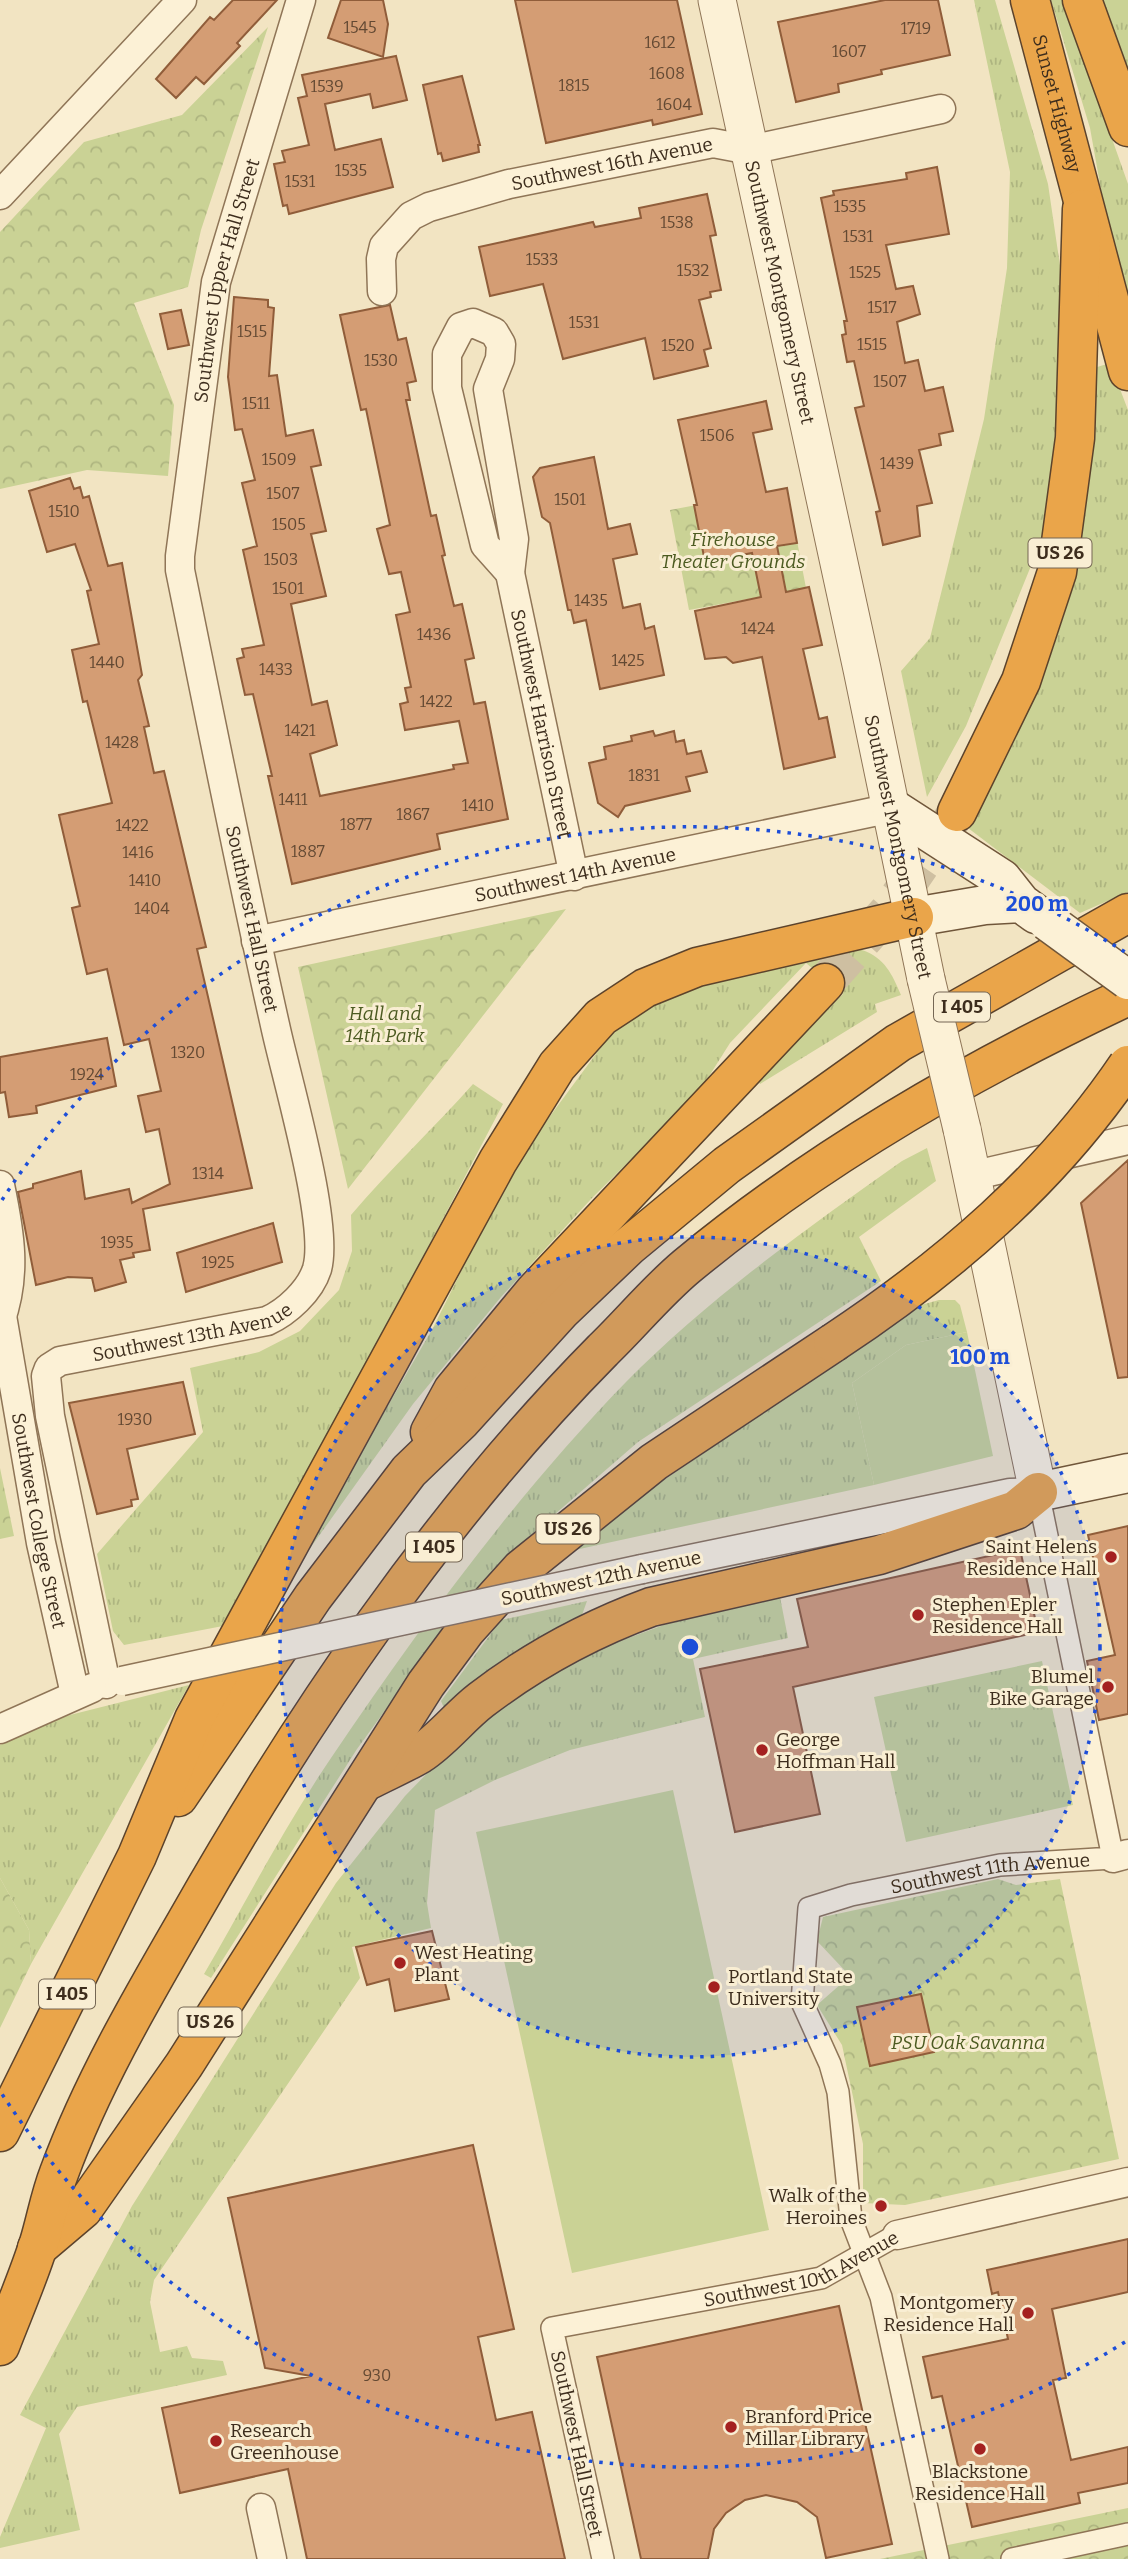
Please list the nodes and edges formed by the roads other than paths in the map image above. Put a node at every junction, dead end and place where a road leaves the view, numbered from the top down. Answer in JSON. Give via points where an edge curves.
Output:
{"nodes":[{"id":1,"x":182,"y":0,"type":"edge"},
{"id":2,"x":301,"y":0,"type":"edge"},
{"id":3,"x":718,"y":0,"type":"edge"},
{"id":4,"x":1030,"y":0,"type":"edge"},
{"id":5,"x":1082,"y":0,"type":"edge"},
{"id":6,"x":941,"y":109,"type":"dead end"},
{"id":7,"x":1128,"y":127,"type":"edge"},
{"id":8,"x":750,"y":150,"type":"junction"},
{"id":9,"x":0,"y":195,"type":"edge"},
{"id":10,"x":1082,"y":209,"type":"junction"},
{"id":11,"x":382,"y":291,"type":"dead end"},
{"id":12,"x":1128,"y":371,"type":"edge"},
{"id":13,"x":180,"y":570,"type":"joint"},
{"id":14,"x":510,"y":573,"type":"junction"},
{"id":15,"x":892,"y":808,"type":"junction"},
{"id":16,"x":957,"y":812,"type":"tunnel mouth"},
{"id":17,"x":574,"y":876,"type":"junction"},
{"id":18,"x":1034,"y":912,"type":"junction"},
{"id":19,"x":1128,"y":913,"type":"edge"},
{"id":20,"x":914,"y":917,"type":"junction"},
{"id":21,"x":1128,"y":937,"type":"edge"},
{"id":22,"x":256,"y":941,"type":"junction"},
{"id":23,"x":1027,"y":971,"type":"junction"},
{"id":24,"x":1128,"y":980,"type":"edge"},
{"id":25,"x":825,"y":983,"type":"tunnel mouth"},
{"id":26,"x":1128,"y":996,"type":"edge"},
{"id":27,"x":1128,"y":1065,"type":"edge"},
{"id":28,"x":1128,"y":1140,"type":"edge"},
{"id":29,"x":971,"y":1176,"type":"junction"},
{"id":30,"x":0,"y":1185,"type":"edge"},
{"id":31,"x":317,"y":1269,"type":"joint"},
{"id":32,"x":1,"y":1314,"type":"edge"},
{"id":33,"x":48,"y":1368,"type":"joint"},
{"id":34,"x":409,"y":1471,"type":"junction"},
{"id":35,"x":1128,"y":1473,"type":"edge"},
{"id":36,"x":1038,"y":1492,"type":"junction"},
{"id":37,"x":113,"y":1682,"type":"junction"},
{"id":38,"x":75,"y":1694,"type":"junction"},
{"id":39,"x":0,"y":1729,"type":"edge"},
{"id":40,"x":367,"y":1781,"type":"junction"},
{"id":41,"x":136,"y":1856,"type":"junction"},
{"id":42,"x":1120,"y":1856,"type":"edge"},
{"id":43,"x":0,"y":2132,"type":"edge"},
{"id":44,"x":1128,"y":2182,"type":"edge"},
{"id":45,"x":897,"y":2235,"type":"joint"},
{"id":46,"x":37,"y":2248,"type":"junction"},
{"id":47,"x":864,"y":2253,"type":"junction"},
{"id":48,"x":552,"y":2329,"type":"joint"},
{"id":49,"x":0,"y":2346,"type":"edge"},
{"id":50,"x":261,"y":2508,"type":"dead end"},
{"id":51,"x":1128,"y":2534,"type":"edge"},
{"id":52,"x":272,"y":2559,"type":"edge"},
{"id":53,"x":603,"y":2559,"type":"edge"},
{"id":54,"x":938,"y":2559,"type":"edge"},
{"id":55,"x":1012,"y":2559,"type":"edge"}],
"edges":[{"from":1,"to":9,"type":"street"},
{"from":2,"to":13,"type":"street","name":"Southwest Upper Hall Street","via":[[216,282]]},
{"from":3,"to":8,"type":"street","name":"Southwest Montgomery Street"},
{"from":4,"to":10,"type":"highway","name":"Sunset Highway","number":"US 26"},
{"from":5,"to":7,"type":"highway"},
{"from":6,"to":8,"type":"street","name":"Southwest 16th Avenue"},
{"from":8,"to":11,"type":"street","name":"Southwest 16th Avenue","via":[[713,143],[509,184],[420,210],[384,246]]},
{"from":8,"to":15,"type":"street","name":"Southwest Montgomery Street"},
{"from":10,"to":12,"type":"highway"},
{"from":10,"to":16,"type":"highway","number":"US 26","via":[[1075,438],[1057,572],[1021,681]]},
{"from":13,"to":22,"type":"street","name":"Southwest Hall Street"},
{"from":14,"to":14,"type":"street","name":"Southwest Harrison Street","via":[[514,539],[488,389],[501,344],[494,332],[473,323],[461,327],[450,347],[447,388],[485,545]]},
{"from":14,"to":17,"type":"street","name":"Southwest Harrison Street"},
{"from":15,"to":17,"type":"street","name":"Southwest 14th Avenue"},
{"from":15,"to":18,"type":"main road","via":[[1002,879]]},
{"from":15,"to":20,"type":"street","name":"Southwest Montgomery Street"},
{"from":17,"to":22,"type":"street","name":"Southwest 14th Avenue"},
{"from":18,"to":20,"type":"main road","via":[[985,905]]},
{"from":18,"to":24,"type":"main road","bridge":true},
{"from":19,"to":23,"type":"highway"},
{"from":20,"to":29,"type":"street","name":"Southwest Montgomery Street","bridge":true},
{"from":20,"to":41,"type":"highway","via":[[697,967],[645,988],[601,1017],[557,1066],[498,1161],[194,1720]]},
{"from":21,"to":23,"type":"highway","number":"I 405"},
{"from":22,"to":31,"type":"street","name":"Southwest Hall Street","via":[[318,1219]]},
{"from":23,"to":34,"type":"highway","number":"I 405","via":[[898,1043],[686,1197],[561,1311]]},
{"from":25,"to":34,"type":"highway","via":[[534,1292],[453,1390]]},
{"from":26,"to":46,"type":"highway","number":"I 405","via":[[1049,1032],[945,1089],[793,1187],[685,1268],[501,1462],[319,1704],[220,1861],[123,2031],[59,2174]]},
{"from":27,"to":40,"type":"highway","number":"US 26","bridge":true,"via":[[1096,1113],[988,1226],[833,1343],[654,1462],[521,1569],[466,1630],[426,1684]]},
{"from":28,"to":29,"type":"street"},
{"from":29,"to":36,"type":"street","name":"Southwest Montgomery Street"},
{"from":30,"to":32,"type":"street","via":[[12,1271]]},
{"from":31,"to":33,"type":"street","name":"Southwest 13th Avenue","via":[[287,1309],[267,1321]]},
{"from":32,"to":38,"type":"street","name":"Southwest College Street","via":[[41,1543]]},
{"from":33,"to":37,"type":"street","name":"Southwest College Street","via":[[50,1416]]},
{"from":34,"to":41,"type":"highway","number":"I 405","via":[[313,1597],[230,1725]]},
{"from":35,"to":36,"type":"main road","name":"Southwest 12th Avenue"},
{"from":36,"to":37,"type":"street","name":"Southwest 12th Avenue","bridge":true,"via":[[1010,1493]]},
{"from":36,"to":40,"type":"highway","via":[[1016,1510],[879,1555],[620,1618],[519,1674],[482,1699],[422,1752]]},
{"from":36,"to":42,"type":"street","name":"Southwest Montgomery Street"},
{"from":37,"to":38,"type":"street","name":"Southwest 12th Avenue"},
{"from":38,"to":39,"type":"street","name":"Southwest 12th Avenue"},
{"from":40,"to":46,"type":"highway","number":"US 26","via":[[184,2065],[83,2209]]},
{"from":41,"to":43,"type":"highway","number":"I 405"},
{"from":42,"to":47,"type":"street","name":"Southwest 11th Avenue","via":[[1000,1865],[809,1908],[802,2002],[831,2063],[851,2219]]},
{"from":44,"to":45,"type":"street","name":"Southwest 10th Avenue"},
{"from":45,"to":47,"type":"street","name":"Southwest 10th Avenue"},
{"from":46,"to":49,"type":"highway","number":"I 405"},
{"from":47,"to":48,"type":"street","name":"Southwest 10th Avenue","via":[[821,2278]]},
{"from":47,"to":54,"type":"street","via":[[881,2297]]},
{"from":48,"to":53,"type":"street","name":"Southwest Hall Street"},
{"from":50,"to":52,"type":"street"},
{"from":51,"to":55,"type":"street"}]}
